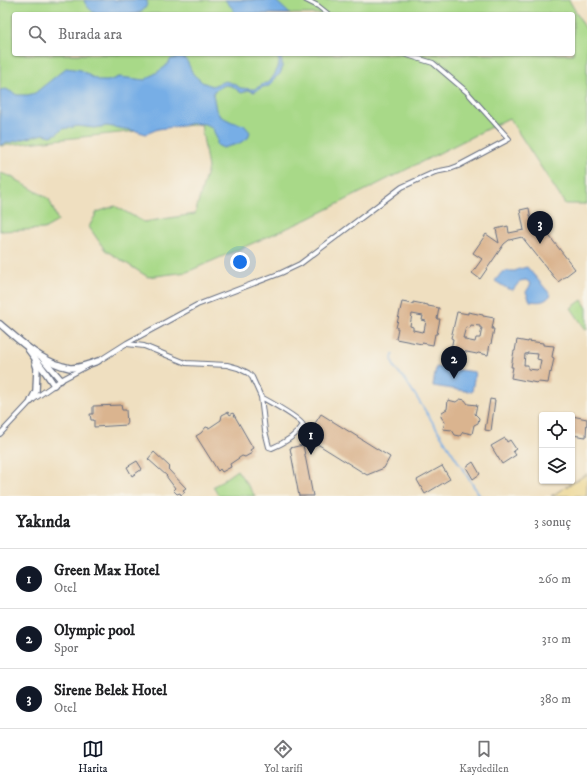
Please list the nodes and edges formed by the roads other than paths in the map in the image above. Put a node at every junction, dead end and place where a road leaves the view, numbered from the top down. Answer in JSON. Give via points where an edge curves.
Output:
{"nodes":[{"id":1,"x":306,"y":0,"type":"edge"},
{"id":2,"x":326,"y":12,"type":"edge"},
{"id":3,"x":411,"y":56,"type":"edge"},
{"id":4,"x":0,"y":324,"type":"edge"},
{"id":5,"x":24,"y":344,"type":"junction"},
{"id":6,"x":127,"y":344,"type":"junction"},
{"id":7,"x":32,"y":356,"type":"junction"},
{"id":8,"x":39,"y":356,"type":"junction"},
{"id":9,"x":98,"y":361,"type":"junction"},
{"id":10,"x":61,"y":380,"type":"junction"},
{"id":11,"x":54,"y":385,"type":"junction"},
{"id":12,"x":261,"y":397,"type":"junction"},
{"id":13,"x":31,"y":400,"type":"junction"},
{"id":14,"x":0,"y":434,"type":"edge"}],
"edges":[{"from":1,"to":2,"type":"street"},
{"from":3,"to":6,"type":"street","via":[[434,63],[467,92],[508,139],[458,166],[435,172],[402,187],[308,259],[292,268],[197,305]]},
{"from":4,"to":5,"type":"street"},
{"from":5,"to":7,"type":"street"},
{"from":5,"to":8,"type":"street"},
{"from":6,"to":9,"type":"street"},
{"from":6,"to":12,"type":"street","via":[[144,346],[186,363],[238,368],[252,377]]},
{"from":7,"to":11,"type":"street"},
{"from":7,"to":13,"type":"street","via":[[37,376],[36,391]]},
{"from":8,"to":9,"type":"street","via":[[71,368]]},
{"from":8,"to":10,"type":"street"},
{"from":9,"to":10,"type":"street"},
{"from":10,"to":11,"type":"street"},
{"from":11,"to":13,"type":"street"},
{"from":12,"to":12,"type":"street","via":[[265,431],[269,446],[272,448],[299,431],[303,425]]},
{"from":13,"to":14,"type":"street"}]}
